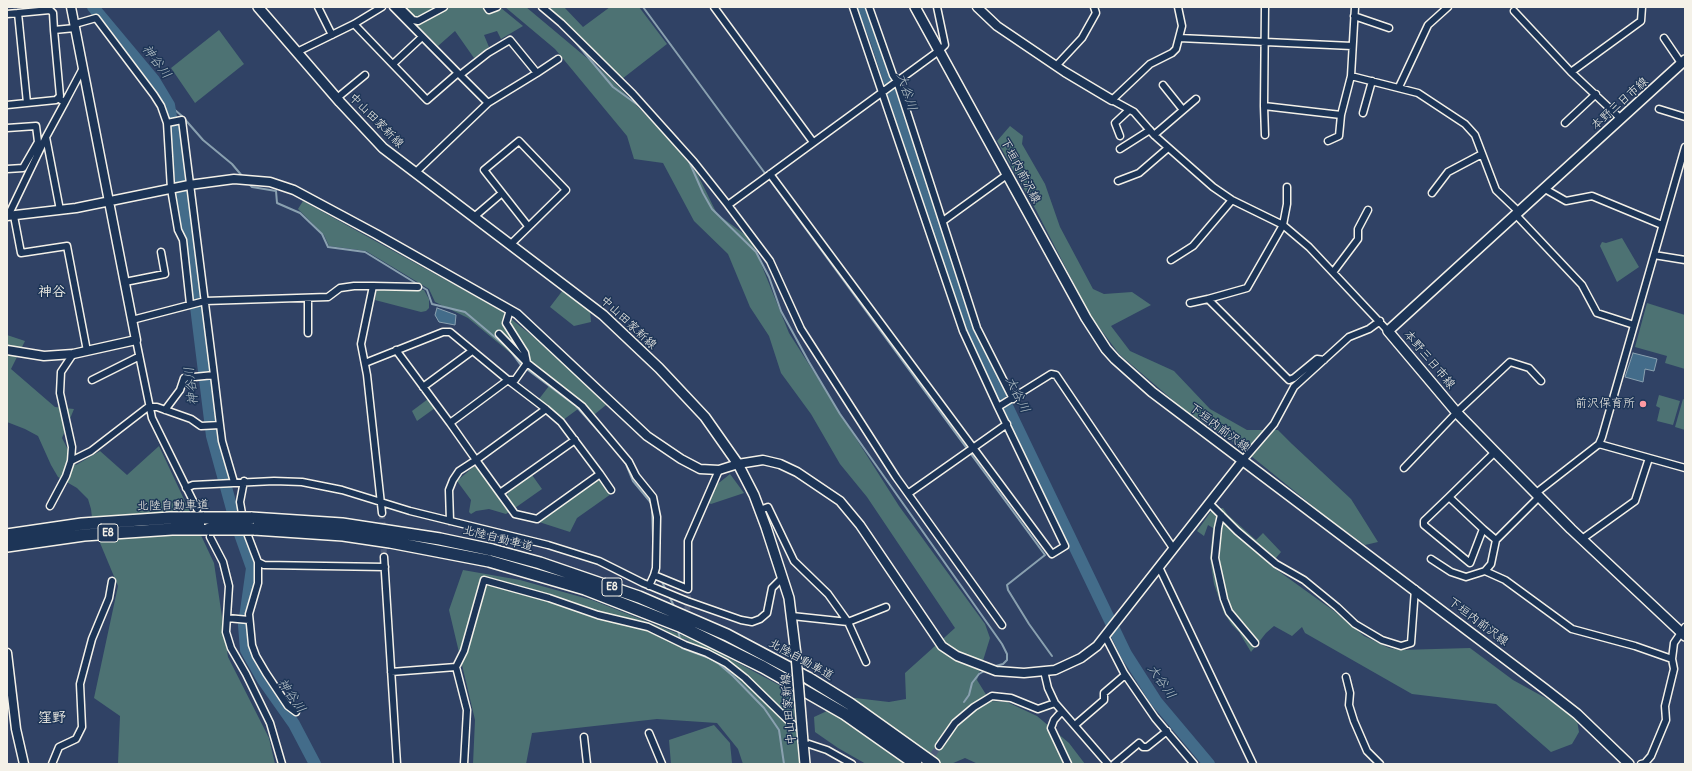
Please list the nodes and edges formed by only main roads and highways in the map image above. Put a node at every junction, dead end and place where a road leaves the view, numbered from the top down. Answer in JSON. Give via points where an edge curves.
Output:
{"nodes":[{"id":1,"x":258,"y":7,"type":"edge"},
{"id":2,"x":915,"y":7,"type":"edge"},
{"id":3,"x":1683,"y":62,"type":"edge"},
{"id":4,"x":7,"y":535,"type":"edge"},
{"id":5,"x":7,"y":546,"type":"edge"},
{"id":6,"x":1684,"y":631,"type":"edge"},
{"id":7,"x":805,"y":764,"type":"edge"},
{"id":8,"x":916,"y":764,"type":"edge"},
{"id":9,"x":934,"y":764,"type":"edge"},
{"id":10,"x":1629,"y":764,"type":"edge"}],
"edges":[{"from":1,"to":7,"type":"main road","name":"中山田家新線","bridge":true,"via":[[383,148],[603,315],[706,417],[738,464],[760,510],[783,577],[792,616]]},
{"from":2,"to":10,"type":"main road","name":"下垣内前沢線","via":[[1086,318],[1106,349],[1152,392],[1577,714]]},
{"from":3,"to":6,"type":"main road","name":"本野三日市線","via":[[1388,331],[1458,414],[1495,452],[1582,539]]},
{"from":4,"to":9,"type":"highway","name":"北陸自動車道","number":"E8","bridge":true,"via":[[82,524],[200,513],[342,524],[492,550],[540,563],[639,597],[721,632],[808,678]]},
{"from":5,"to":8,"type":"highway","name":"北陸自動車道","number":"E8","bridge":true,"via":[[84,535],[172,529],[210,533],[254,529],[390,542],[490,561],[585,589],[680,626],[763,667],[845,714]]}]}
